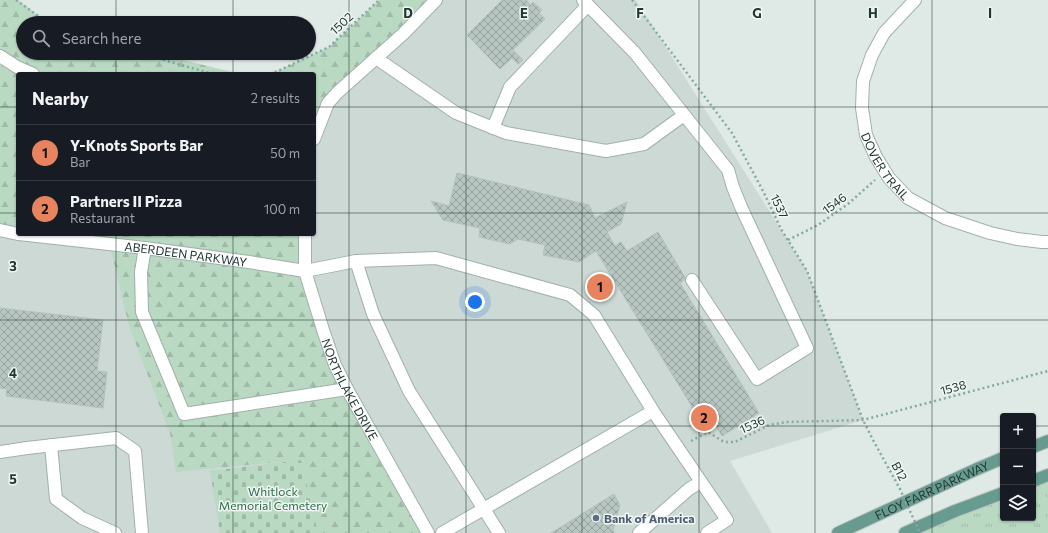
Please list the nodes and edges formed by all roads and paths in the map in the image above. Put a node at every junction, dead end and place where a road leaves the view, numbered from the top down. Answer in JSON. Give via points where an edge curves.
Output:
{"nodes":[{"id":1,"x":16,"y":0,"type":"edge"},
{"id":2,"x":379,"y":0,"type":"edge"},
{"id":3,"x":436,"y":0,"type":"edge"},
{"id":4,"x":632,"y":0,"type":"edge"},
{"id":5,"x":915,"y":0,"type":"edge"},
{"id":6,"x":585,"y":3,"type":"edge"},
{"id":7,"x":38,"y":16,"type":"edge"},
{"id":8,"x":316,"y":53,"type":"edge"},
{"id":9,"x":0,"y":56,"type":"edge"},
{"id":10,"x":376,"y":58,"type":"junction"},
{"id":11,"x":164,"y":60,"type":"edge"},
{"id":12,"x":301,"y":60,"type":"edge"},
{"id":13,"x":28,"y":72,"type":"edge"},
{"id":14,"x":206,"y":72,"type":"edge"},
{"id":15,"x":275,"y":72,"type":"edge"},
{"id":16,"x":684,"y":114,"type":"junction"},
{"id":17,"x":493,"y":128,"type":"junction"},
{"id":18,"x":316,"y":134,"type":"edge"},
{"id":19,"x":885,"y":172,"type":"junction"},
{"id":20,"x":0,"y":230,"type":"edge"},
{"id":21,"x":16,"y":234,"type":"edge"},
{"id":22,"x":36,"y":236,"type":"edge"},
{"id":23,"x":305,"y":236,"type":"edge"},
{"id":24,"x":788,"y":240,"type":"junction"},
{"id":25,"x":1048,"y":242,"type":"edge"},
{"id":26,"x":145,"y":248,"type":"junction"},
{"id":27,"x":356,"y":261,"type":"junction"},
{"id":28,"x":305,"y":271,"type":"junction"},
{"id":29,"x":692,"y":280,"type":"dead end"},
{"id":30,"x":1048,"y":371,"type":"edge"},
{"id":31,"x":347,"y":389,"type":"junction"},
{"id":32,"x":653,"y":411,"type":"junction"},
{"id":33,"x":863,"y":420,"type":"junction"},
{"id":34,"x":874,"y":440,"type":"joint"},
{"id":35,"x":1048,"y":441,"type":"edge"},
{"id":36,"x":51,"y":445,"type":"junction"},
{"id":37,"x":1036,"y":446,"type":"edge"},
{"id":38,"x":678,"y":448,"type":"junction"},
{"id":39,"x":0,"y":452,"type":"edge"},
{"id":40,"x":1000,"y":459,"type":"edge"},
{"id":41,"x":1048,"y":476,"type":"edge"},
{"id":42,"x":1036,"y":480,"type":"edge"},
{"id":43,"x":701,"y":482,"type":"junction"},
{"id":44,"x":1000,"y":494,"type":"edge"},
{"id":45,"x":484,"y":508,"type":"junction"},
{"id":46,"x":115,"y":533,"type":"edge"},
{"id":47,"x":142,"y":533,"type":"edge"},
{"id":48,"x":428,"y":533,"type":"edge"},
{"id":49,"x":442,"y":533,"type":"edge"},
{"id":50,"x":499,"y":533,"type":"edge"},
{"id":51,"x":639,"y":533,"type":"edge"},
{"id":52,"x":707,"y":533,"type":"edge"},
{"id":53,"x":838,"y":533,"type":"edge"},
{"id":54,"x":905,"y":533,"type":"edge"},
{"id":55,"x":920,"y":533,"type":"edge"}],
"edges":[{"from":1,"to":7,"type":"path"},
{"from":2,"to":8,"type":"path","name":"1502","via":[[329,47]]},
{"from":3,"to":10,"type":"street"},
{"from":4,"to":24,"type":"path","name":"1537","via":[[732,133]]},
{"from":5,"to":19,"type":"street","name":"DOVER TRAIL","via":[[884,33],[862,81],[866,135]]},
{"from":6,"to":16,"type":"street","via":[[635,54]]},
{"from":6,"to":17,"type":"street","via":[[510,87]]},
{"from":9,"to":13,"type":"street"},
{"from":10,"to":17,"type":"street","via":[[456,113]]},
{"from":10,"to":18,"type":"street","via":[[328,103]]},
{"from":11,"to":14,"type":"path"},
{"from":12,"to":15,"type":"path","name":"1502"},
{"from":16,"to":17,"type":"street","via":[[644,144],[606,151],[506,133]]},
{"from":16,"to":29,"type":"street","via":[[728,170],[741,207],[807,348],[757,379]]},
{"from":19,"to":24,"type":"path","name":"1546","via":[[848,204],[818,225]]},
{"from":19,"to":25,"type":"street","name":"DOVER TRAIL","via":[[908,198],[945,218],[990,233]]},
{"from":20,"to":21,"type":"street","name":"ABERDEEN PARKWAY"},
{"from":22,"to":26,"type":"street","name":"ABERDEEN PARKWAY"},
{"from":23,"to":28,"type":"street","name":"NORTHLAKE DRIVE"},
{"from":24,"to":33,"type":"path","name":"1537","via":[[807,271]]},
{"from":26,"to":28,"type":"street","name":"ABERDEEN PARKWAY"},
{"from":26,"to":31,"type":"street","via":[[141,272],[142,312],[184,414]]},
{"from":27,"to":28,"type":"street"},
{"from":27,"to":32,"type":"street","via":[[436,258],[570,295],[594,315]]},
{"from":27,"to":45,"type":"street","via":[[373,314],[409,391]]},
{"from":28,"to":31,"type":"street","name":"NORTHLAKE DRIVE","via":[[335,364]]},
{"from":30,"to":33,"type":"path","name":"1538"},
{"from":31,"to":48,"type":"street","name":"NORTHLAKE DRIVE"},
{"from":32,"to":38,"type":"street"},
{"from":32,"to":45,"type":"street"},
{"from":33,"to":34,"type":"path","name":"1537"},
{"from":33,"to":38,"type":"path","name":"1536","via":[[787,422],[769,425],[735,442],[724,442],[708,432]]},
{"from":34,"to":55,"type":"path","name":"B12","bridge":true},
{"from":35,"to":37,"type":"main road"},
{"from":36,"to":39,"type":"street"},
{"from":36,"to":46,"type":"street","via":[[56,499],[82,518]]},
{"from":36,"to":47,"type":"street","via":[[116,438],[135,450]]},
{"from":38,"to":43,"type":"street"},
{"from":40,"to":53,"type":"main road","name":"FLOY FARR PARKWAY"},
{"from":41,"to":42,"type":"main road"},
{"from":43,"to":51,"type":"street","via":[[689,489]]},
{"from":43,"to":52,"type":"street","via":[[727,520]]},
{"from":44,"to":54,"type":"main road"},
{"from":45,"to":49,"type":"street"},
{"from":45,"to":50,"type":"street"}]}
